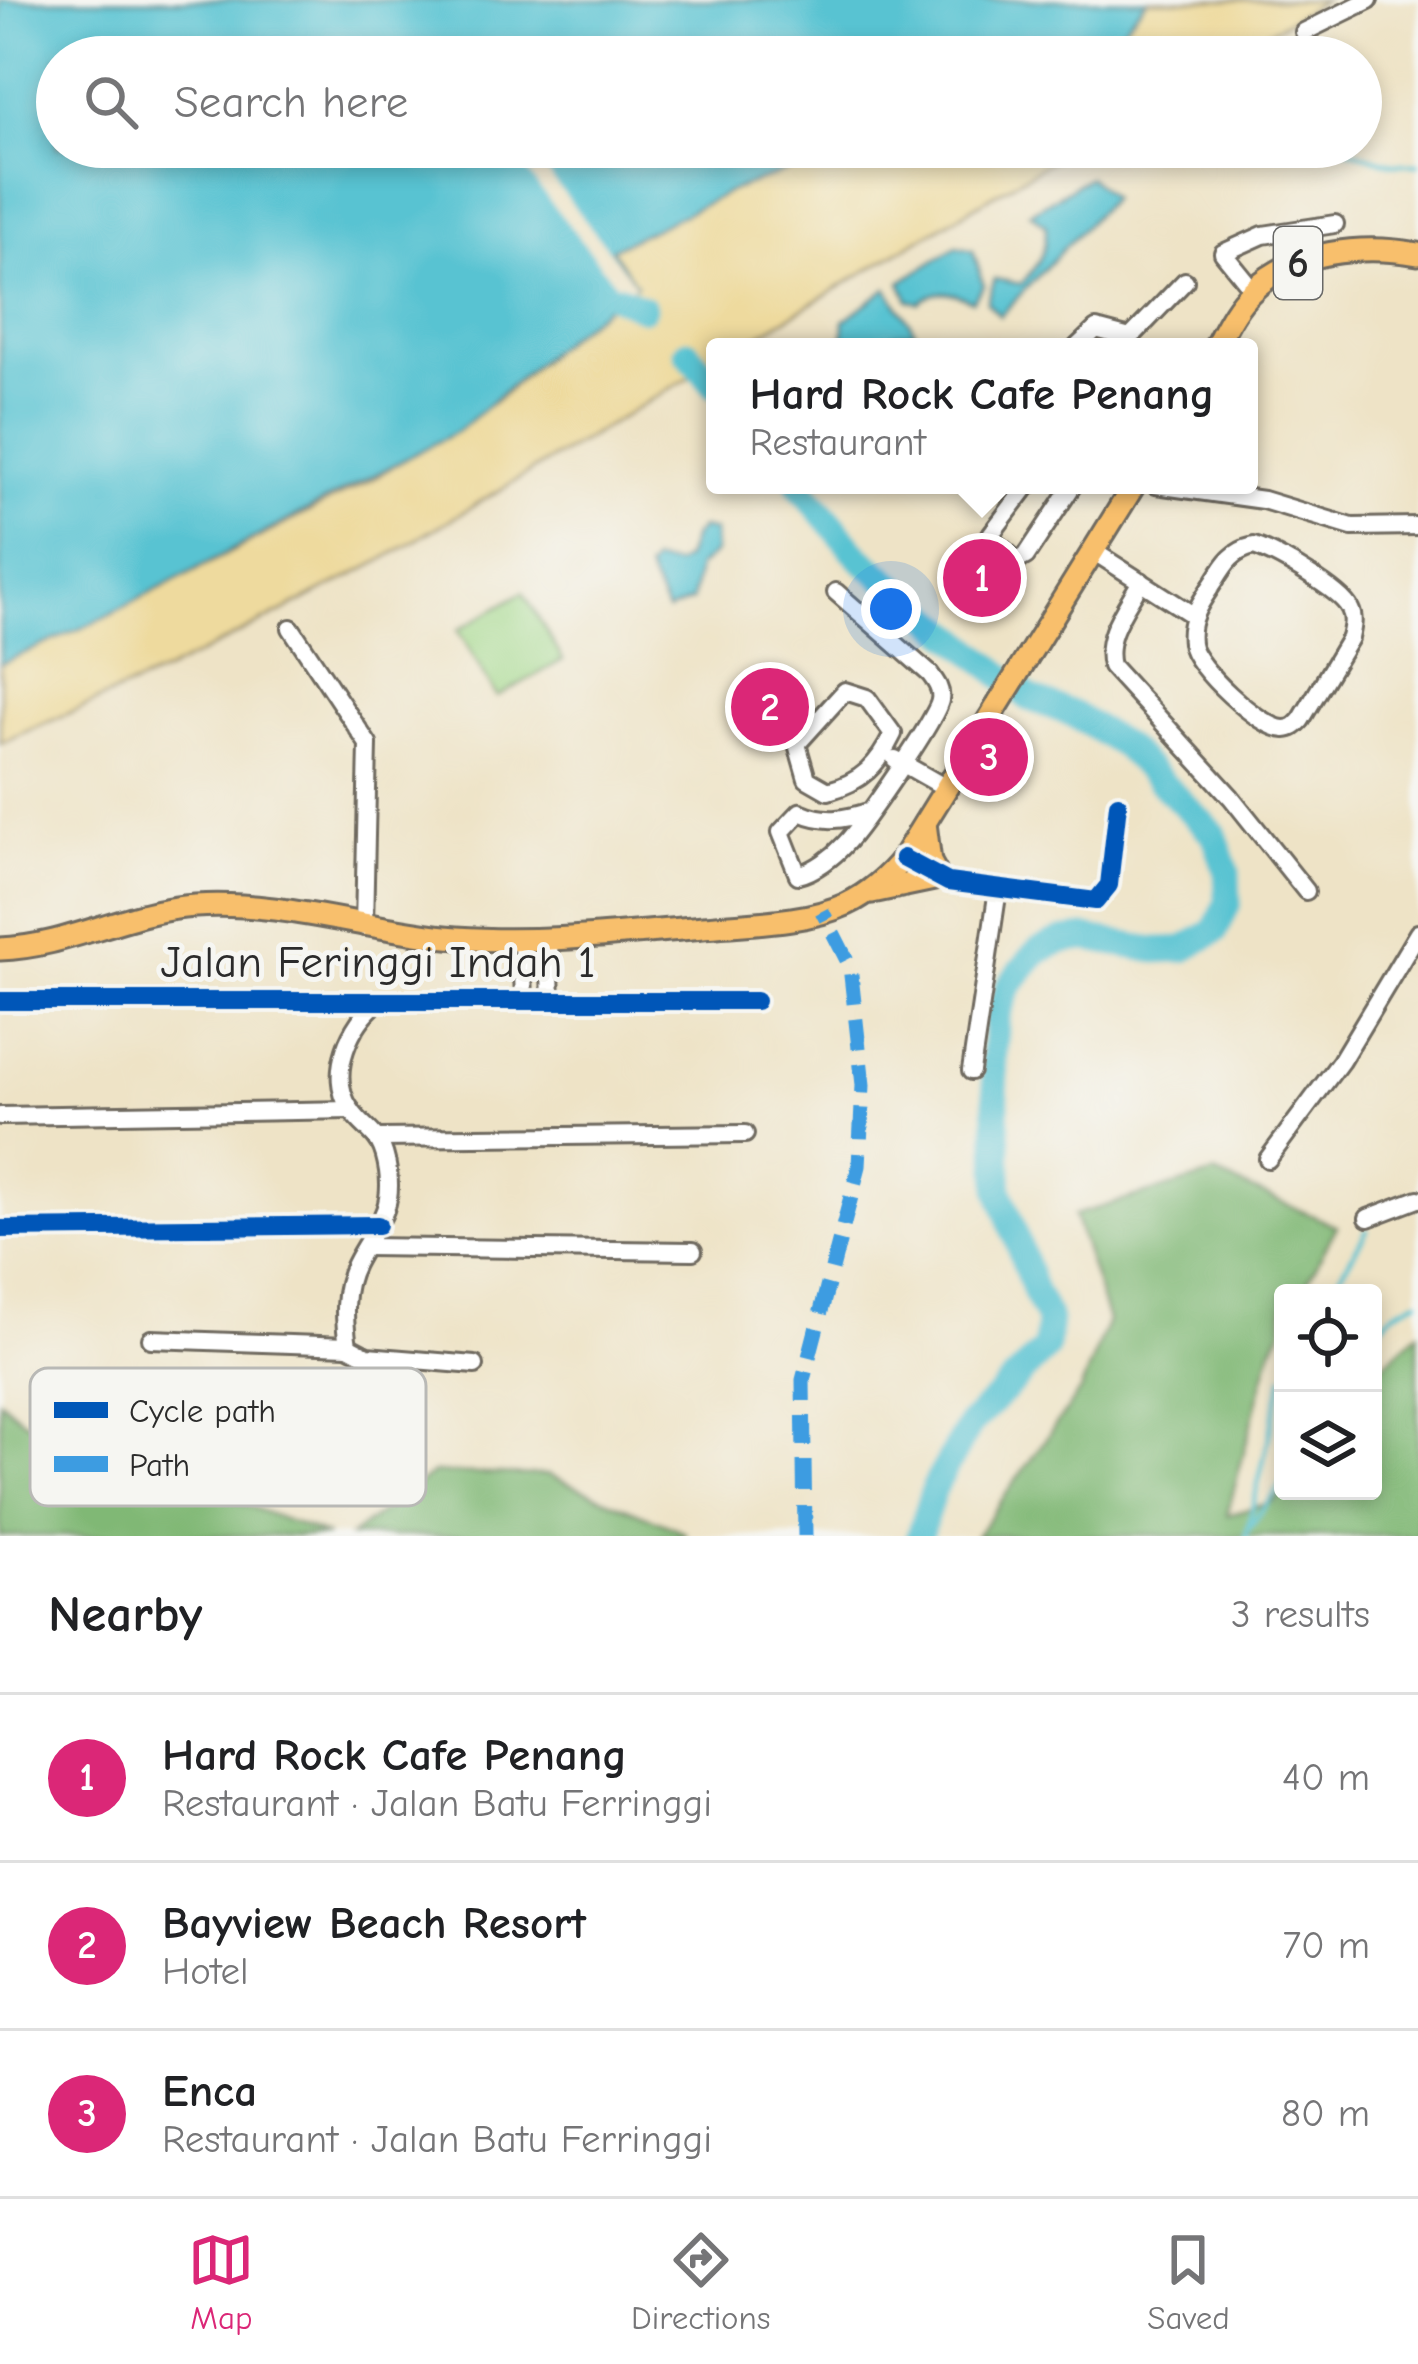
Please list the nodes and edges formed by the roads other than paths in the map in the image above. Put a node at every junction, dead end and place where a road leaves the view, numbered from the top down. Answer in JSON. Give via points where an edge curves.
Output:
{"nodes":[{"id":1,"x":1369,"y":0,"type":"edge"},
{"id":2,"x":1304,"y":32,"type":"dead end"},
{"id":3,"x":1335,"y":224,"type":"dead end"},
{"id":4,"x":1418,"y":254,"type":"edge"},
{"id":5,"x":1185,"y":281,"type":"dead end"},
{"id":6,"x":1252,"y":290,"type":"junction"},
{"id":7,"x":1086,"y":338,"type":"edge"},
{"id":8,"x":1117,"y":338,"type":"edge"},
{"id":9,"x":1131,"y":338,"type":"edge"},
{"id":10,"x":1221,"y":338,"type":"edge"},
{"id":11,"x":1021,"y":494,"type":"edge"},
{"id":12,"x":1066,"y":494,"type":"edge"},
{"id":13,"x":1129,"y":494,"type":"edge"},
{"id":14,"x":1220,"y":494,"type":"edge"},
{"id":15,"x":1418,"y":526,"type":"edge"},
{"id":16,"x":1094,"y":551,"type":"junction"},
{"id":17,"x":1141,"y":581,"type":"junction"},
{"id":18,"x":836,"y":592,"type":"dead end"},
{"id":19,"x":1193,"y":615,"type":"junction"},
{"id":20,"x":291,"y":628,"type":"dead end"},
{"id":21,"x":883,"y":751,"type":"junction"},
{"id":22,"x":902,"y":763,"type":"junction"},
{"id":23,"x":946,"y":788,"type":"junction"},
{"id":24,"x":1118,"y":804,"type":"dead end"},
{"id":25,"x":868,"y":812,"type":"junction"},
{"id":26,"x":925,"y":823,"type":"junction"},
{"id":27,"x":903,"y":858,"type":"junction"},
{"id":28,"x":939,"y":878,"type":"junction"},
{"id":29,"x":998,"y":890,"type":"junction"},
{"id":30,"x":1306,"y":891,"type":"dead end"},
{"id":31,"x":861,"y":895,"type":"junction"},
{"id":32,"x":364,"y":927,"type":"junction"},
{"id":33,"x":1418,"y":933,"type":"edge"},
{"id":34,"x":522,"y":940,"type":"junction"},
{"id":35,"x":550,"y":940,"type":"junction"},
{"id":36,"x":0,"y":949,"type":"edge"},
{"id":37,"x":0,"y":1001,"type":"edge"},
{"id":38,"x":380,"y":1001,"type":"junction"},
{"id":39,"x":524,"y":1001,"type":"junction"},
{"id":40,"x":551,"y":1001,"type":"junction"},
{"id":41,"x":756,"y":1001,"type":"dead end"},
{"id":42,"x":971,"y":1071,"type":"dead end"},
{"id":43,"x":351,"y":1110,"type":"junction"},
{"id":44,"x":0,"y":1116,"type":"edge"},
{"id":45,"x":745,"y":1134,"type":"dead end"},
{"id":46,"x":378,"y":1138,"type":"junction"},
{"id":47,"x":1268,"y":1159,"type":"dead end"},
{"id":48,"x":1418,"y":1199,"type":"edge"},
{"id":49,"x":1368,"y":1217,"type":"dead end"},
{"id":50,"x":378,"y":1225,"type":"junction"},
{"id":51,"x":0,"y":1229,"type":"edge"},
{"id":52,"x":366,"y":1247,"type":"junction"},
{"id":53,"x":693,"y":1251,"type":"dead end"},
{"id":54,"x":152,"y":1340,"type":"dead end"},
{"id":55,"x":348,"y":1346,"type":"junction"},
{"id":56,"x":475,"y":1365,"type":"dead end"}],
"edges":[{"from":1,"to":2,"type":"street"},
{"from":3,"to":6,"type":"street","via":[[1263,235],[1223,253]]},
{"from":4,"to":6,"type":"main road","number":"6","via":[[1343,250],[1298,263]]},
{"from":5,"to":9,"type":"street"},
{"from":6,"to":10,"type":"main road","number":"6"},
{"from":7,"to":8,"type":"street","via":[[1096,329]]},
{"from":11,"to":12,"type":"street","via":[[991,534],[1017,561]]},
{"from":13,"to":16,"type":"main road"},
{"from":14,"to":15,"type":"street","via":[[1352,527]]},
{"from":16,"to":17,"type":"street"},
{"from":16,"to":23,"type":"main road"},
{"from":17,"to":19,"type":"street"},
{"from":17,"to":30,"type":"street","via":[[1112,635],[1111,666]]},
{"from":18,"to":22,"type":"street","via":[[939,686],[934,715]]},
{"from":19,"to":19,"type":"street","via":[[1190,642],[1200,665],[1282,730],[1301,720],[1354,623],[1340,597],[1254,546],[1228,560]]},
{"from":20,"to":32,"type":"street","via":[[368,744]]},
{"from":21,"to":21,"type":"street","via":[[872,770],[828,790],[807,779],[796,744],[849,691],[867,698],[893,730]]},
{"from":21,"to":22,"type":"street"},
{"from":22,"to":23,"type":"street"},
{"from":22,"to":25,"type":"street"},
{"from":23,"to":26,"type":"main road"},
{"from":24,"to":29,"type":"street","via":[[1108,885],[1096,901]]},
{"from":25,"to":25,"type":"street","via":[[846,844],[798,875],[784,825],[800,812],[818,820]]},
{"from":26,"to":27,"type":"main road"},
{"from":26,"to":28,"type":"main road"},
{"from":27,"to":28,"type":"street"},
{"from":27,"to":31,"type":"main road"},
{"from":28,"to":29,"type":"street"},
{"from":28,"to":31,"type":"main road"},
{"from":29,"to":42,"type":"street"},
{"from":31,"to":35,"type":"main road","via":[[788,917]]},
{"from":32,"to":34,"type":"main road"},
{"from":32,"to":36,"type":"main road","via":[[194,906]]},
{"from":33,"to":47,"type":"street","via":[[1341,1061]]},
{"from":34,"to":35,"type":"main road"},
{"from":34,"to":39,"type":"street"},
{"from":35,"to":40,"type":"street"},
{"from":37,"to":38,"type":"street","name":"Jalan Feringgi Indah 1"},
{"from":38,"to":39,"type":"street","name":"Jalan Feringgi Indah 1"},
{"from":38,"to":43,"type":"street","via":[[347,1043],[341,1075]]},
{"from":39,"to":40,"type":"street","name":"Jalan Feringgi Indah 1"},
{"from":40,"to":41,"type":"street","name":"Jalan Feringgi Indah 1"},
{"from":43,"to":44,"type":"street"},
{"from":43,"to":46,"type":"street"},
{"from":45,"to":46,"type":"street"},
{"from":46,"to":50,"type":"street","via":[[389,1192]]},
{"from":48,"to":49,"type":"street"},
{"from":50,"to":51,"type":"street"},
{"from":50,"to":52,"type":"street"},
{"from":52,"to":53,"type":"street"},
{"from":52,"to":55,"type":"street","via":[[347,1284]]},
{"from":54,"to":55,"type":"street"},
{"from":55,"to":56,"type":"street","via":[[367,1356]]}]}
